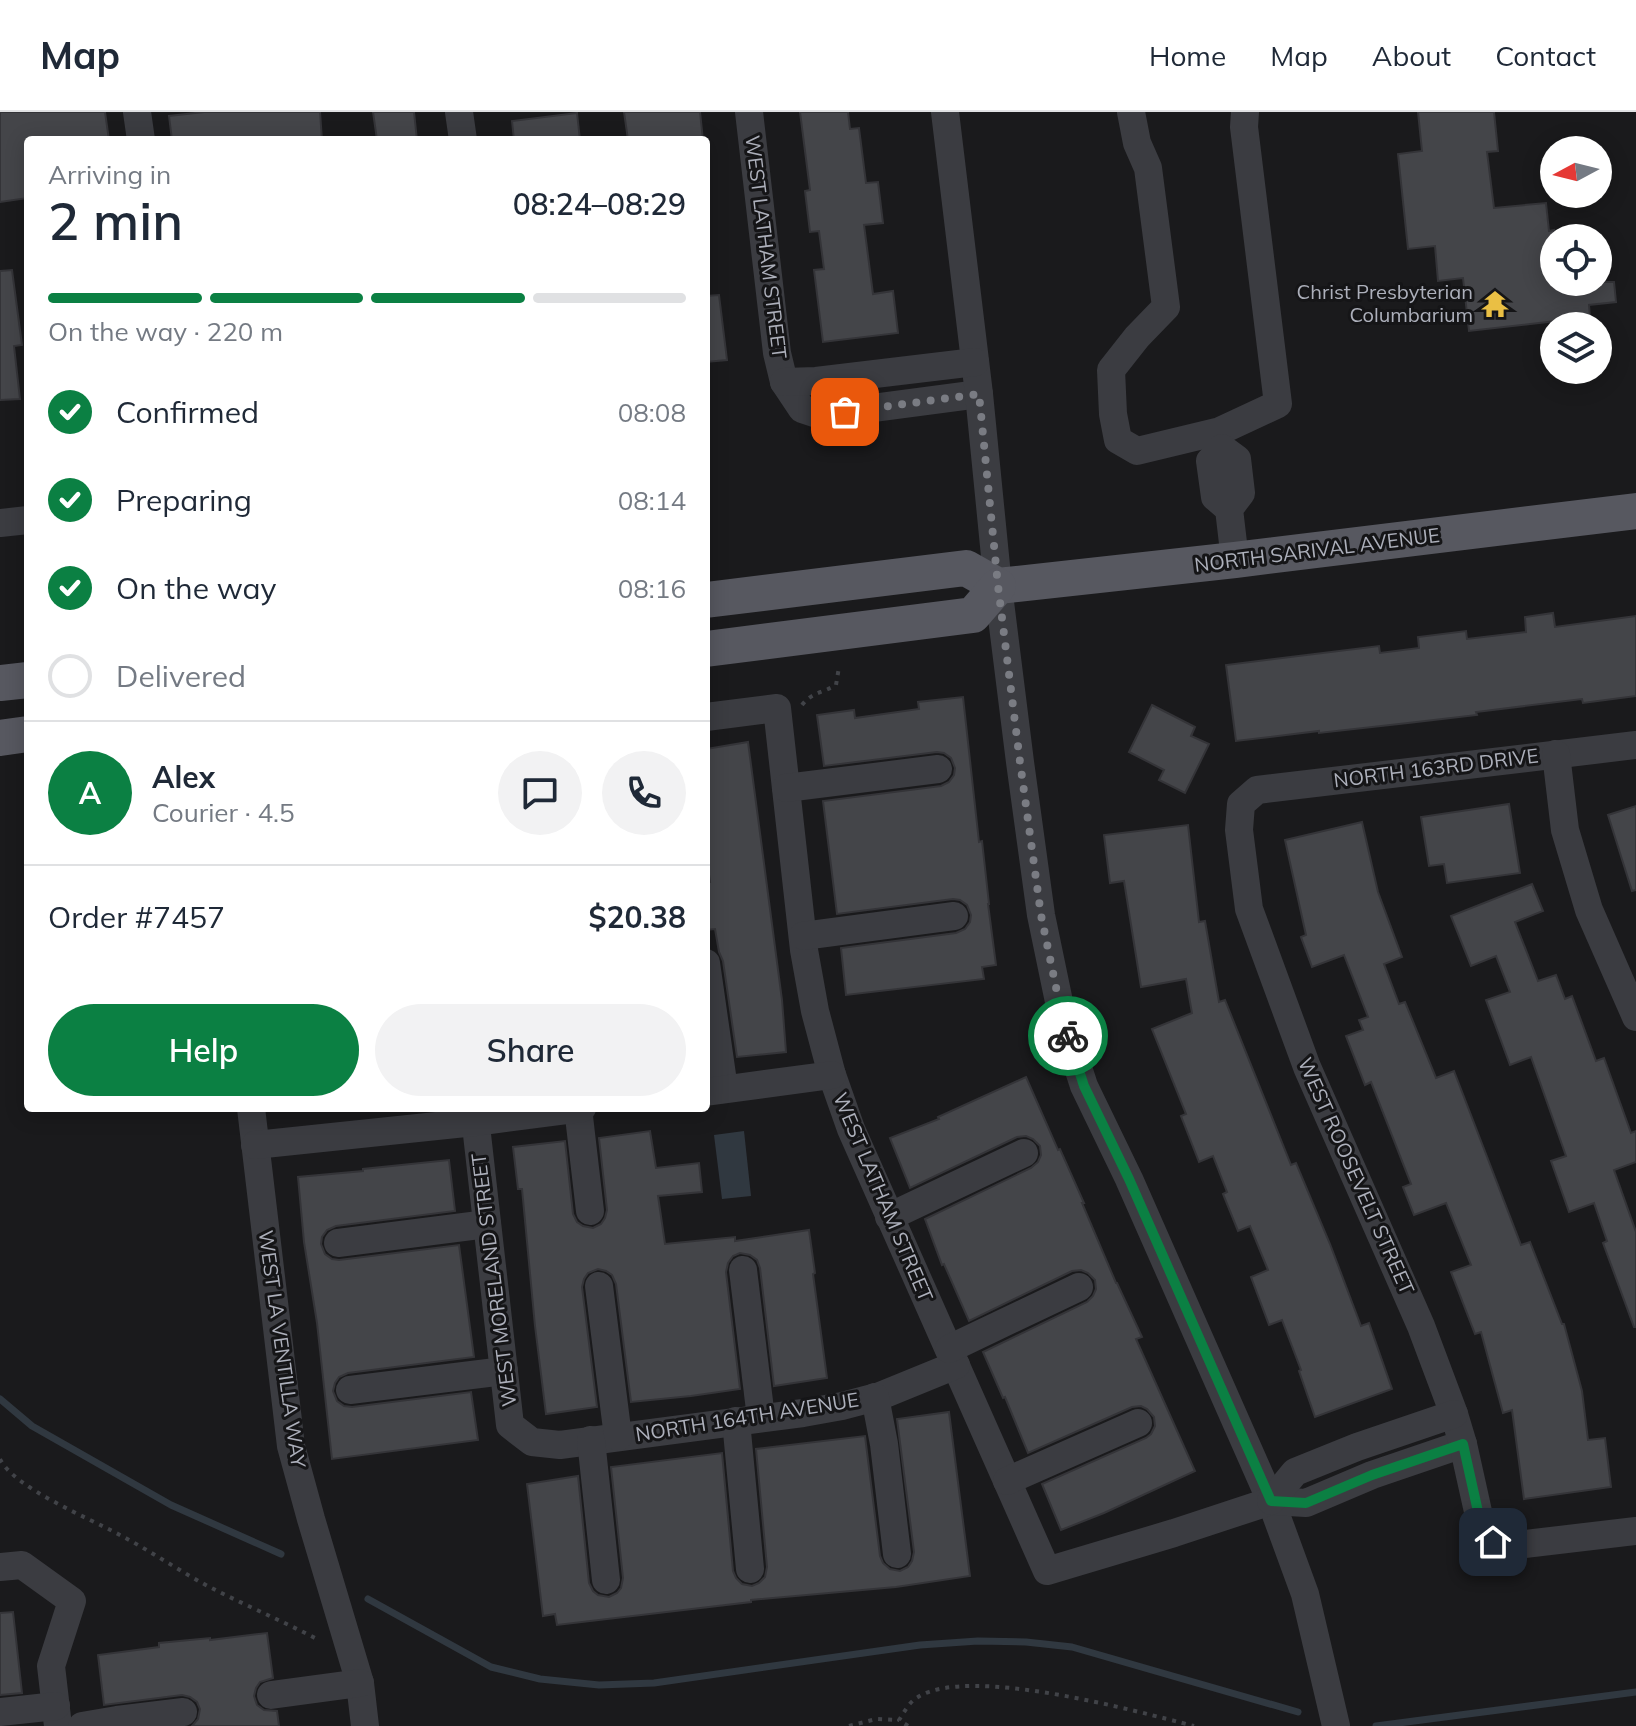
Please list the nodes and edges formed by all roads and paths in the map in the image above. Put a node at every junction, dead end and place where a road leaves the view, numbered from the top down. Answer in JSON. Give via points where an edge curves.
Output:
{"nodes":[{"id":1,"x":137,"y":112,"type":"edge"},
{"id":2,"x":459,"y":112,"type":"edge"},
{"id":3,"x":749,"y":112,"type":"edge"},
{"id":4,"x":945,"y":112,"type":"edge"},
{"id":5,"x":1131,"y":112,"type":"edge"},
{"id":6,"x":1245,"y":112,"type":"edge"},
{"id":7,"x":140,"y":136,"type":"edge"},
{"id":8,"x":462,"y":136,"type":"edge"},
{"id":9,"x":975,"y":362,"type":"junction"},
{"id":10,"x":784,"y":382,"type":"junction"},
{"id":11,"x":979,"y":394,"type":"junction"},
{"id":12,"x":1221,"y":439,"type":"junction"},
{"id":13,"x":1636,"y":511,"type":"edge"},
{"id":14,"x":24,"y":520,"type":"edge"},
{"id":15,"x":0,"y":523,"type":"edge"},
{"id":16,"x":1235,"y":560,"type":"junction"},
{"id":17,"x":998,"y":586,"type":"junction"},
{"id":18,"x":710,"y":600,"type":"edge"},
{"id":19,"x":710,"y":648,"type":"edge"},
{"id":20,"x":839,"y":667,"type":"dead end"},
{"id":21,"x":24,"y":680,"type":"edge"},
{"id":22,"x":0,"y":683,"type":"edge"},
{"id":23,"x":788,"y":709,"type":"junction"},
{"id":24,"x":710,"y":717,"type":"edge"},
{"id":25,"x":24,"y":735,"type":"edge"},
{"id":26,"x":0,"y":738,"type":"edge"},
{"id":27,"x":1636,"y":745,"type":"edge"},
{"id":28,"x":1556,"y":754,"type":"junction"},
{"id":29,"x":938,"y":769,"type":"dead end"},
{"id":30,"x":786,"y":788,"type":"junction"},
{"id":31,"x":1241,"y":804,"type":"joint"},
{"id":32,"x":954,"y":916,"type":"dead end"},
{"id":33,"x":803,"y":936,"type":"junction"},
{"id":34,"x":1636,"y":1017,"type":"edge"},
{"id":35,"x":710,"y":1019,"type":"edge"},
{"id":36,"x":832,"y":1075,"type":"junction"},
{"id":37,"x":715,"y":1090,"type":"edge"},
{"id":38,"x":251,"y":1112,"type":"edge"},
{"id":39,"x":519,"y":1112,"type":"edge"},
{"id":40,"x":580,"y":1112,"type":"edge"},
{"id":41,"x":474,"y":1115,"type":"edge"},
{"id":42,"x":255,"y":1145,"type":"junction"},
{"id":43,"x":1024,"y":1153,"type":"dead end"},
{"id":44,"x":590,"y":1211,"type":"dead end"},
{"id":45,"x":889,"y":1217,"type":"junction"},
{"id":46,"x":487,"y":1224,"type":"junction"},
{"id":47,"x":338,"y":1243,"type":"dead end"},
{"id":48,"x":743,"y":1270,"type":"dead end"},
{"id":49,"x":599,"y":1286,"type":"dead end"},
{"id":50,"x":1079,"y":1287,"type":"dead end"},
{"id":51,"x":952,"y":1357,"type":"junction"},
{"id":52,"x":504,"y":1371,"type":"junction"},
{"id":53,"x":350,"y":1390,"type":"dead end"},
{"id":54,"x":875,"y":1397,"type":"junction"},
{"id":55,"x":1454,"y":1414,"type":"junction"},
{"id":56,"x":749,"y":1420,"type":"junction"},
{"id":57,"x":1138,"y":1423,"type":"dead end"},
{"id":58,"x":604,"y":1438,"type":"junction"},
{"id":59,"x":532,"y":1442,"type":"joint"},
{"id":60,"x":1463,"y":1444,"type":"junction"},
{"id":61,"x":0,"y":1459,"type":"edge"},
{"id":62,"x":1007,"y":1481,"type":"junction"},
{"id":63,"x":1271,"y":1501,"type":"junction"},
{"id":64,"x":1636,"y":1531,"type":"edge"},
{"id":65,"x":897,"y":1554,"type":"dead end"},
{"id":66,"x":0,"y":1567,"type":"edge"},
{"id":67,"x":750,"y":1569,"type":"dead end"},
{"id":68,"x":606,"y":1580,"type":"dead end"},
{"id":69,"x":326,"y":1637,"type":"dead end"},
{"id":70,"x":360,"y":1683,"type":"junction"},
{"id":71,"x":271,"y":1695,"type":"dead end"},
{"id":72,"x":0,"y":1712,"type":"edge"},
{"id":73,"x":183,"y":1712,"type":"dead end"},
{"id":74,"x":57,"y":1716,"type":"edge"},
{"id":75,"x":899,"y":1720,"type":"junction"},
{"id":76,"x":82,"y":1726,"type":"edge"},
{"id":77,"x":365,"y":1726,"type":"edge"},
{"id":78,"x":849,"y":1726,"type":"edge"},
{"id":79,"x":908,"y":1726,"type":"edge"},
{"id":80,"x":1194,"y":1726,"type":"edge"},
{"id":81,"x":1336,"y":1726,"type":"edge"}],
"edges":[{"from":1,"to":7,"type":"street"},
{"from":2,"to":8,"type":"street"},
{"from":3,"to":10,"type":"street","name":"WEST LATHAM STREET"},
{"from":4,"to":9,"type":"street"},
{"from":5,"to":12,"type":"street","via":[[1148,168],[1166,307],[1111,370],[1118,440],[1137,451]]},
{"from":6,"to":12,"type":"street","via":[[1278,404]]},
{"from":9,"to":10,"type":"street"},
{"from":9,"to":11,"type":"street"},
{"from":10,"to":11,"type":"street","via":[[802,409],[820,415]]},
{"from":11,"to":17,"type":"street"},
{"from":12,"to":16,"type":"street","via":[[1237,459],[1241,493],[1229,509]]},
{"from":13,"to":16,"type":"main road","name":"NORTH SARIVAL AVENUE"},
{"from":14,"to":15,"type":"street"},
{"from":16,"to":17,"type":"main road","name":"NORTH SARIVAL AVENUE"},
{"from":17,"to":18,"type":"main road","via":[[966,568]]},
{"from":17,"to":19,"type":"main road","via":[[973,615]]},
{"from":17,"to":63,"type":"street","via":[[1041,915],[1063,1021],[1084,1086]]},
{"from":20,"to":23,"type":"path","via":[[836,685]]},
{"from":21,"to":22,"type":"main road"},
{"from":23,"to":24,"type":"street"},
{"from":23,"to":30,"type":"street","name":"WEST LATHAM STREET"},
{"from":25,"to":26,"type":"main road"},
{"from":27,"to":28,"type":"street","name":"NORTH 163RD DRIVE"},
{"from":28,"to":31,"type":"street","name":"NORTH 163RD DRIVE","via":[[1257,790]]},
{"from":28,"to":34,"type":"street","via":[[1565,830],[1589,910]]},
{"from":29,"to":30,"type":"street"},
{"from":30,"to":33,"type":"street","name":"WEST LATHAM STREET"},
{"from":31,"to":55,"type":"street","name":"WEST ROOSEVELT STREET","via":[[1249,909],[1307,1067]]},
{"from":32,"to":33,"type":"street"},
{"from":33,"to":36,"type":"street","name":"WEST LATHAM STREET"},
{"from":35,"to":37,"type":"street"},
{"from":36,"to":37,"type":"street"},
{"from":36,"to":45,"type":"street","name":"WEST LATHAM STREET"},
{"from":38,"to":42,"type":"street","name":"WEST LA VENTILLA WAY"},
{"from":39,"to":41,"type":"street"},
{"from":40,"to":44,"type":"street"},
{"from":41,"to":42,"type":"street"},
{"from":41,"to":46,"type":"street","name":"WEST MORELAND STREET"},
{"from":42,"to":70,"type":"street","name":"WEST LA VENTILLA WAY","via":[[291,1446]]},
{"from":43,"to":45,"type":"street"},
{"from":45,"to":51,"type":"street","name":"WEST LATHAM STREET"},
{"from":46,"to":47,"type":"street"},
{"from":46,"to":52,"type":"street","name":"WEST MORELAND STREET"},
{"from":48,"to":56,"type":"street"},
{"from":49,"to":58,"type":"street"},
{"from":50,"to":51,"type":"street","name":"NORTH 164TH AVENUE"},
{"from":51,"to":54,"type":"street","name":"NORTH 164TH AVENUE","via":[[912,1384]]},
{"from":51,"to":62,"type":"street","name":"WEST LATHAM STREET"},
{"from":52,"to":53,"type":"street"},
{"from":52,"to":59,"type":"street","name":"WEST MORELAND STREET","via":[[510,1425]]},
{"from":54,"to":56,"type":"street","name":"NORTH 164TH AVENUE"},
{"from":54,"to":65,"type":"street"},
{"from":55,"to":60,"type":"street","name":"WEST ROOSEVELT STREET"},
{"from":55,"to":63,"type":"street","via":[[1295,1472]]},
{"from":56,"to":58,"type":"street","name":"NORTH 164TH AVENUE"},
{"from":56,"to":67,"type":"street"},
{"from":57,"to":62,"type":"street"},
{"from":58,"to":59,"type":"street","name":"NORTH 164TH AVENUE","via":[[560,1445]]},
{"from":58,"to":68,"type":"street"},
{"from":60,"to":63,"type":"street","via":[[1306,1503]]},
{"from":60,"to":64,"type":"street","name":"WEST ROOSEVELT STREET","via":[[1481,1525],[1493,1542],[1516,1545]]},
{"from":61,"to":69,"type":"path","via":[[24,1483],[202,1583],[315,1638]]},
{"from":62,"to":63,"type":"street","name":"WEST LATHAM STREET","via":[[1047,1571]]},
{"from":63,"to":81,"type":"street","via":[[1305,1594]]},
{"from":66,"to":74,"type":"street","via":[[22,1565],[72,1601],[51,1666]]},
{"from":70,"to":71,"type":"street"},
{"from":70,"to":77,"type":"street","name":"WEST LA VENTILLA WAY"},
{"from":72,"to":74,"type":"street"},
{"from":73,"to":76,"type":"street"},
{"from":75,"to":78,"type":"path"},
{"from":75,"to":79,"type":"path"},
{"from":75,"to":80,"type":"path","via":[[920,1695],[974,1686],[1093,1701]]}]}
